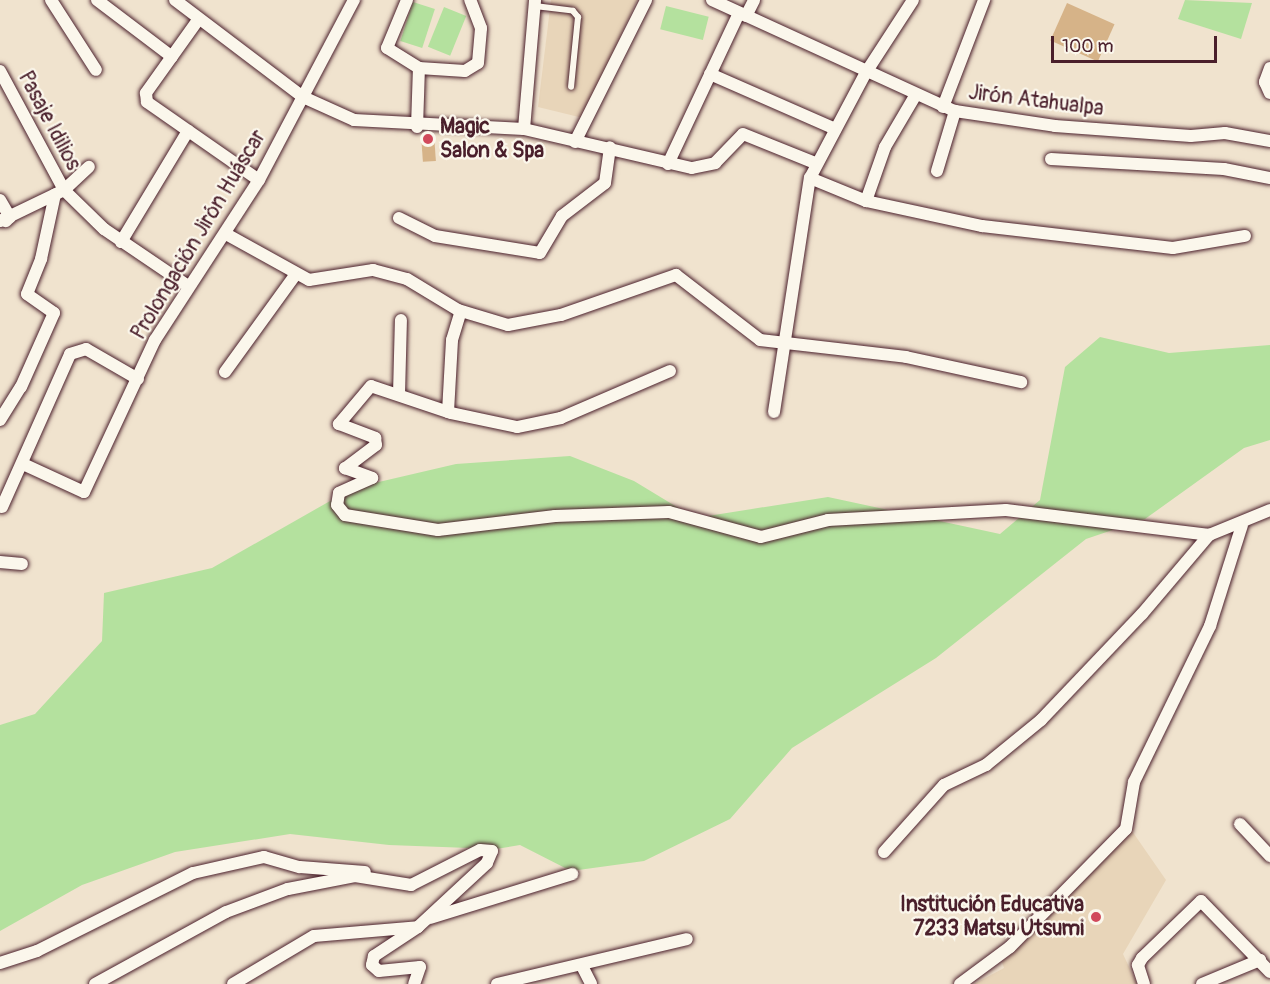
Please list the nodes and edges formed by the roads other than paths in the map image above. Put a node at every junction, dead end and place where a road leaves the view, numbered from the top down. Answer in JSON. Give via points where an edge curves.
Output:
{"nodes":[{"id":1,"x":51,"y":0,"type":"edge"},
{"id":2,"x":97,"y":0,"type":"edge"},
{"id":3,"x":175,"y":0,"type":"edge"},
{"id":4,"x":354,"y":0,"type":"edge"},
{"id":5,"x":407,"y":0,"type":"edge"},
{"id":6,"x":470,"y":0,"type":"edge"},
{"id":7,"x":646,"y":0,"type":"edge"},
{"id":8,"x":712,"y":0,"type":"edge"},
{"id":9,"x":754,"y":0,"type":"edge"},
{"id":10,"x":913,"y":0,"type":"edge"},
{"id":11,"x":984,"y":0,"type":"edge"},
{"id":12,"x":535,"y":3,"type":"edge"},
{"id":13,"x":742,"y":15,"type":"junction"},
{"id":14,"x":198,"y":20,"type":"junction"},
{"id":15,"x":172,"y":57,"type":"junction"},
{"id":16,"x":418,"y":68,"type":"junction"},
{"id":17,"x":1270,"y":68,"type":"edge"},
{"id":18,"x":96,"y":70,"type":"dead end"},
{"id":19,"x":0,"y":71,"type":"edge"},
{"id":20,"x":710,"y":74,"type":"junction"},
{"id":21,"x":865,"y":74,"type":"junction"},
{"id":22,"x":571,"y":87,"type":"dead end"},
{"id":23,"x":1270,"y":93,"type":"edge"},
{"id":24,"x":915,"y":96,"type":"junction"},
{"id":25,"x":303,"y":98,"type":"junction"},
{"id":26,"x":943,"y":106,"type":"junction"},
{"id":27,"x":956,"y":111,"type":"junction"},
{"id":28,"x":417,"y":127,"type":"junction"},
{"id":29,"x":524,"y":129,"type":"junction"},
{"id":30,"x":835,"y":129,"type":"junction"},
{"id":31,"x":188,"y":131,"type":"junction"},
{"id":32,"x":1270,"y":141,"type":"edge"},
{"id":33,"x":575,"y":142,"type":"junction"},
{"id":34,"x":610,"y":147,"type":"junction"},
{"id":35,"x":1051,"y":159,"type":"dead end"},
{"id":36,"x":815,"y":163,"type":"junction"},
{"id":37,"x":668,"y":164,"type":"junction"},
{"id":38,"x":89,"y":167,"type":"dead end"},
{"id":39,"x":937,"y":171,"type":"dead end"},
{"id":40,"x":810,"y":178,"type":"junction"},
{"id":41,"x":1270,"y":178,"type":"edge"},
{"id":42,"x":259,"y":180,"type":"junction"},
{"id":43,"x":60,"y":192,"type":"junction"},
{"id":44,"x":0,"y":200,"type":"edge"},
{"id":45,"x":866,"y":201,"type":"junction"},
{"id":46,"x":399,"y":218,"type":"dead end"},
{"id":47,"x":5,"y":219,"type":"edge"},
{"id":48,"x":0,"y":226,"type":"edge"},
{"id":49,"x":226,"y":234,"type":"junction"},
{"id":50,"x":1245,"y":236,"type":"dead end"},
{"id":51,"x":121,"y":242,"type":"junction"},
{"id":52,"x":296,"y":274,"type":"junction"},
{"id":53,"x":188,"y":286,"type":"junction"},
{"id":54,"x":461,"y":311,"type":"junction"},
{"id":55,"x":401,"y":320,"type":"dead end"},
{"id":56,"x":782,"y":343,"type":"junction"},
{"id":57,"x":670,"y":371,"type":"dead end"},
{"id":58,"x":225,"y":372,"type":"dead end"},
{"id":59,"x":138,"y":379,"type":"junction"},
{"id":60,"x":1021,"y":382,"type":"dead end"},
{"id":61,"x":399,"y":394,"type":"junction"},
{"id":62,"x":448,"y":412,"type":"junction"},
{"id":63,"x":774,"y":412,"type":"dead end"},
{"id":64,"x":0,"y":420,"type":"edge"},
{"id":65,"x":23,"y":464,"type":"junction"},
{"id":66,"x":2,"y":507,"type":"dead end"},
{"id":67,"x":1270,"y":510,"type":"edge"},
{"id":68,"x":1242,"y":525,"type":"junction"},
{"id":69,"x":1209,"y":536,"type":"junction"},
{"id":70,"x":0,"y":562,"type":"edge"},
{"id":71,"x":22,"y":564,"type":"dead end"},
{"id":72,"x":1240,"y":824,"type":"dead end"},
{"id":73,"x":884,"y":852,"type":"dead end"},
{"id":74,"x":1270,"y":856,"type":"edge"},
{"id":75,"x":573,"y":874,"type":"dead end"},
{"id":76,"x":374,"y":882,"type":"junction"},
{"id":77,"x":422,"y":923,"type":"junction"},
{"id":78,"x":687,"y":939,"type":"dead end"},
{"id":79,"x":1260,"y":960,"type":"junction"},
{"id":80,"x":0,"y":963,"type":"edge"},
{"id":81,"x":582,"y":966,"type":"junction"},
{"id":82,"x":1270,"y":972,"type":"edge"},
{"id":83,"x":95,"y":984,"type":"edge"},
{"id":84,"x":232,"y":984,"type":"edge"},
{"id":85,"x":414,"y":984,"type":"edge"},
{"id":86,"x":498,"y":984,"type":"edge"},
{"id":87,"x":591,"y":984,"type":"edge"},
{"id":88,"x":960,"y":984,"type":"edge"},
{"id":89,"x":1144,"y":984,"type":"edge"},
{"id":90,"x":1202,"y":984,"type":"edge"}],
"edges":[{"from":1,"to":18,"type":"street"},
{"from":2,"to":15,"type":"street"},
{"from":3,"to":14,"type":"street"},
{"from":4,"to":25,"type":"street","name":"Prolongación Jirón Huáscar"},
{"from":5,"to":16,"type":"street","via":[[387,48]]},
{"from":6,"to":16,"type":"street","via":[[481,28],[475,69]]},
{"from":7,"to":33,"type":"street"},
{"from":8,"to":13,"type":"street","name":"Jirón Atahualpa"},
{"from":9,"to":13,"type":"street"},
{"from":10,"to":21,"type":"street"},
{"from":11,"to":26,"type":"street"},
{"from":12,"to":22,"type":"lane","via":[[573,11],[578,16]]},
{"from":12,"to":29,"type":"street"},
{"from":13,"to":20,"type":"street"},
{"from":13,"to":21,"type":"street","name":"Jirón Atahualpa"},
{"from":14,"to":15,"type":"street"},
{"from":14,"to":25,"type":"street"},
{"from":15,"to":31,"type":"street","via":[[146,93],[147,102]]},
{"from":16,"to":28,"type":"street"},
{"from":17,"to":23,"type":"street","via":[[1265,82]]},
{"from":19,"to":43,"type":"street","name":"Pasaje Idilios"},
{"from":20,"to":30,"type":"street"},
{"from":20,"to":37,"type":"street"},
{"from":21,"to":24,"type":"street","name":"Jirón Atahualpa"},
{"from":21,"to":30,"type":"street"},
{"from":24,"to":26,"type":"street","name":"Jirón Atahualpa"},
{"from":24,"to":45,"type":"street","via":[[881,155]]},
{"from":25,"to":28,"type":"street","via":[[354,120]]},
{"from":25,"to":42,"type":"street","name":"Prolongación Jirón Huáscar"},
{"from":26,"to":27,"type":"street","name":"Jirón Atahualpa"},
{"from":27,"to":32,"type":"street","name":"Jirón Atahualpa","via":[[1055,126],[1191,136],[1225,133]]},
{"from":27,"to":39,"type":"street"},
{"from":28,"to":29,"type":"street"},
{"from":29,"to":33,"type":"street"},
{"from":30,"to":36,"type":"street"},
{"from":31,"to":42,"type":"street"},
{"from":31,"to":51,"type":"street"},
{"from":33,"to":34,"type":"street"},
{"from":34,"to":37,"type":"street"},
{"from":34,"to":46,"type":"street","via":[[605,183],[562,216],[540,253],[435,236]]},
{"from":35,"to":41,"type":"street","via":[[1224,168]]},
{"from":36,"to":37,"type":"street","via":[[743,134],[715,163],[692,168]]},
{"from":36,"to":40,"type":"street"},
{"from":38,"to":43,"type":"street"},
{"from":40,"to":45,"type":"street"},
{"from":40,"to":56,"type":"street"},
{"from":42,"to":49,"type":"street","name":"Prolongación Jirón Huáscar"},
{"from":43,"to":47,"type":"street"},
{"from":43,"to":51,"type":"street","name":"Pasaje Idilios"},
{"from":43,"to":64,"type":"street","via":[[27,294],[54,313],[21,387]]},
{"from":44,"to":47,"type":"street"},
{"from":45,"to":50,"type":"street","via":[[982,226],[1140,246],[1173,248]]},
{"from":47,"to":48,"type":"street"},
{"from":49,"to":52,"type":"street"},
{"from":49,"to":53,"type":"street","name":"Prolongación Jirón Huáscar"},
{"from":51,"to":53,"type":"street","name":"Pasaje Idilios"},
{"from":52,"to":54,"type":"street","via":[[326,281],[373,270],[407,279]]},
{"from":52,"to":58,"type":"street"},
{"from":53,"to":59,"type":"street","name":"Prolongación Jirón Huáscar"},
{"from":54,"to":56,"type":"street","via":[[524,326],[676,275],[748,335]]},
{"from":54,"to":62,"type":"street","via":[[452,340]]},
{"from":55,"to":61,"type":"street"},
{"from":56,"to":60,"type":"street","via":[[906,357]]},
{"from":56,"to":63,"type":"street"},
{"from":57,"to":62,"type":"street","via":[[539,425],[494,424]]},
{"from":59,"to":65,"type":"street","name":"Prolongación Jirón Huáscar","via":[[84,492]]},
{"from":59,"to":65,"type":"street","via":[[77,349]]},
{"from":61,"to":62,"type":"street"},
{"from":61,"to":69,"type":"street","via":[[371,386],[339,424],[376,441],[346,465],[346,470],[372,478],[339,493],[337,505],[345,515],[438,530],[555,516],[669,512],[761,537],[828,520],[1005,510]]},
{"from":65,"to":66,"type":"street"},
{"from":67,"to":68,"type":"street"},
{"from":68,"to":69,"type":"street"},
{"from":68,"to":88,"type":"street","via":[[1210,626],[1134,782],[1126,829],[1010,947]]},
{"from":69,"to":73,"type":"street","via":[[1142,614],[1041,720],[986,765],[944,785]]},
{"from":70,"to":71,"type":"street"},
{"from":72,"to":74,"type":"street"},
{"from":75,"to":77,"type":"street"},
{"from":76,"to":77,"type":"street","via":[[418,883],[480,850],[492,851],[487,863]]},
{"from":76,"to":80,"type":"street","via":[[359,869],[300,867],[261,857],[193,873],[37,951]]},
{"from":76,"to":83,"type":"street","via":[[355,876],[288,889],[226,912]]},
{"from":77,"to":84,"type":"street","via":[[314,936]]},
{"from":77,"to":85,"type":"street","via":[[371,961],[379,971],[420,967]]},
{"from":78,"to":81,"type":"street"},
{"from":79,"to":82,"type":"street"},
{"from":79,"to":89,"type":"street","via":[[1201,901],[1142,958],[1138,965]]},
{"from":79,"to":90,"type":"street"},
{"from":81,"to":86,"type":"street"},
{"from":81,"to":87,"type":"street"}]}
